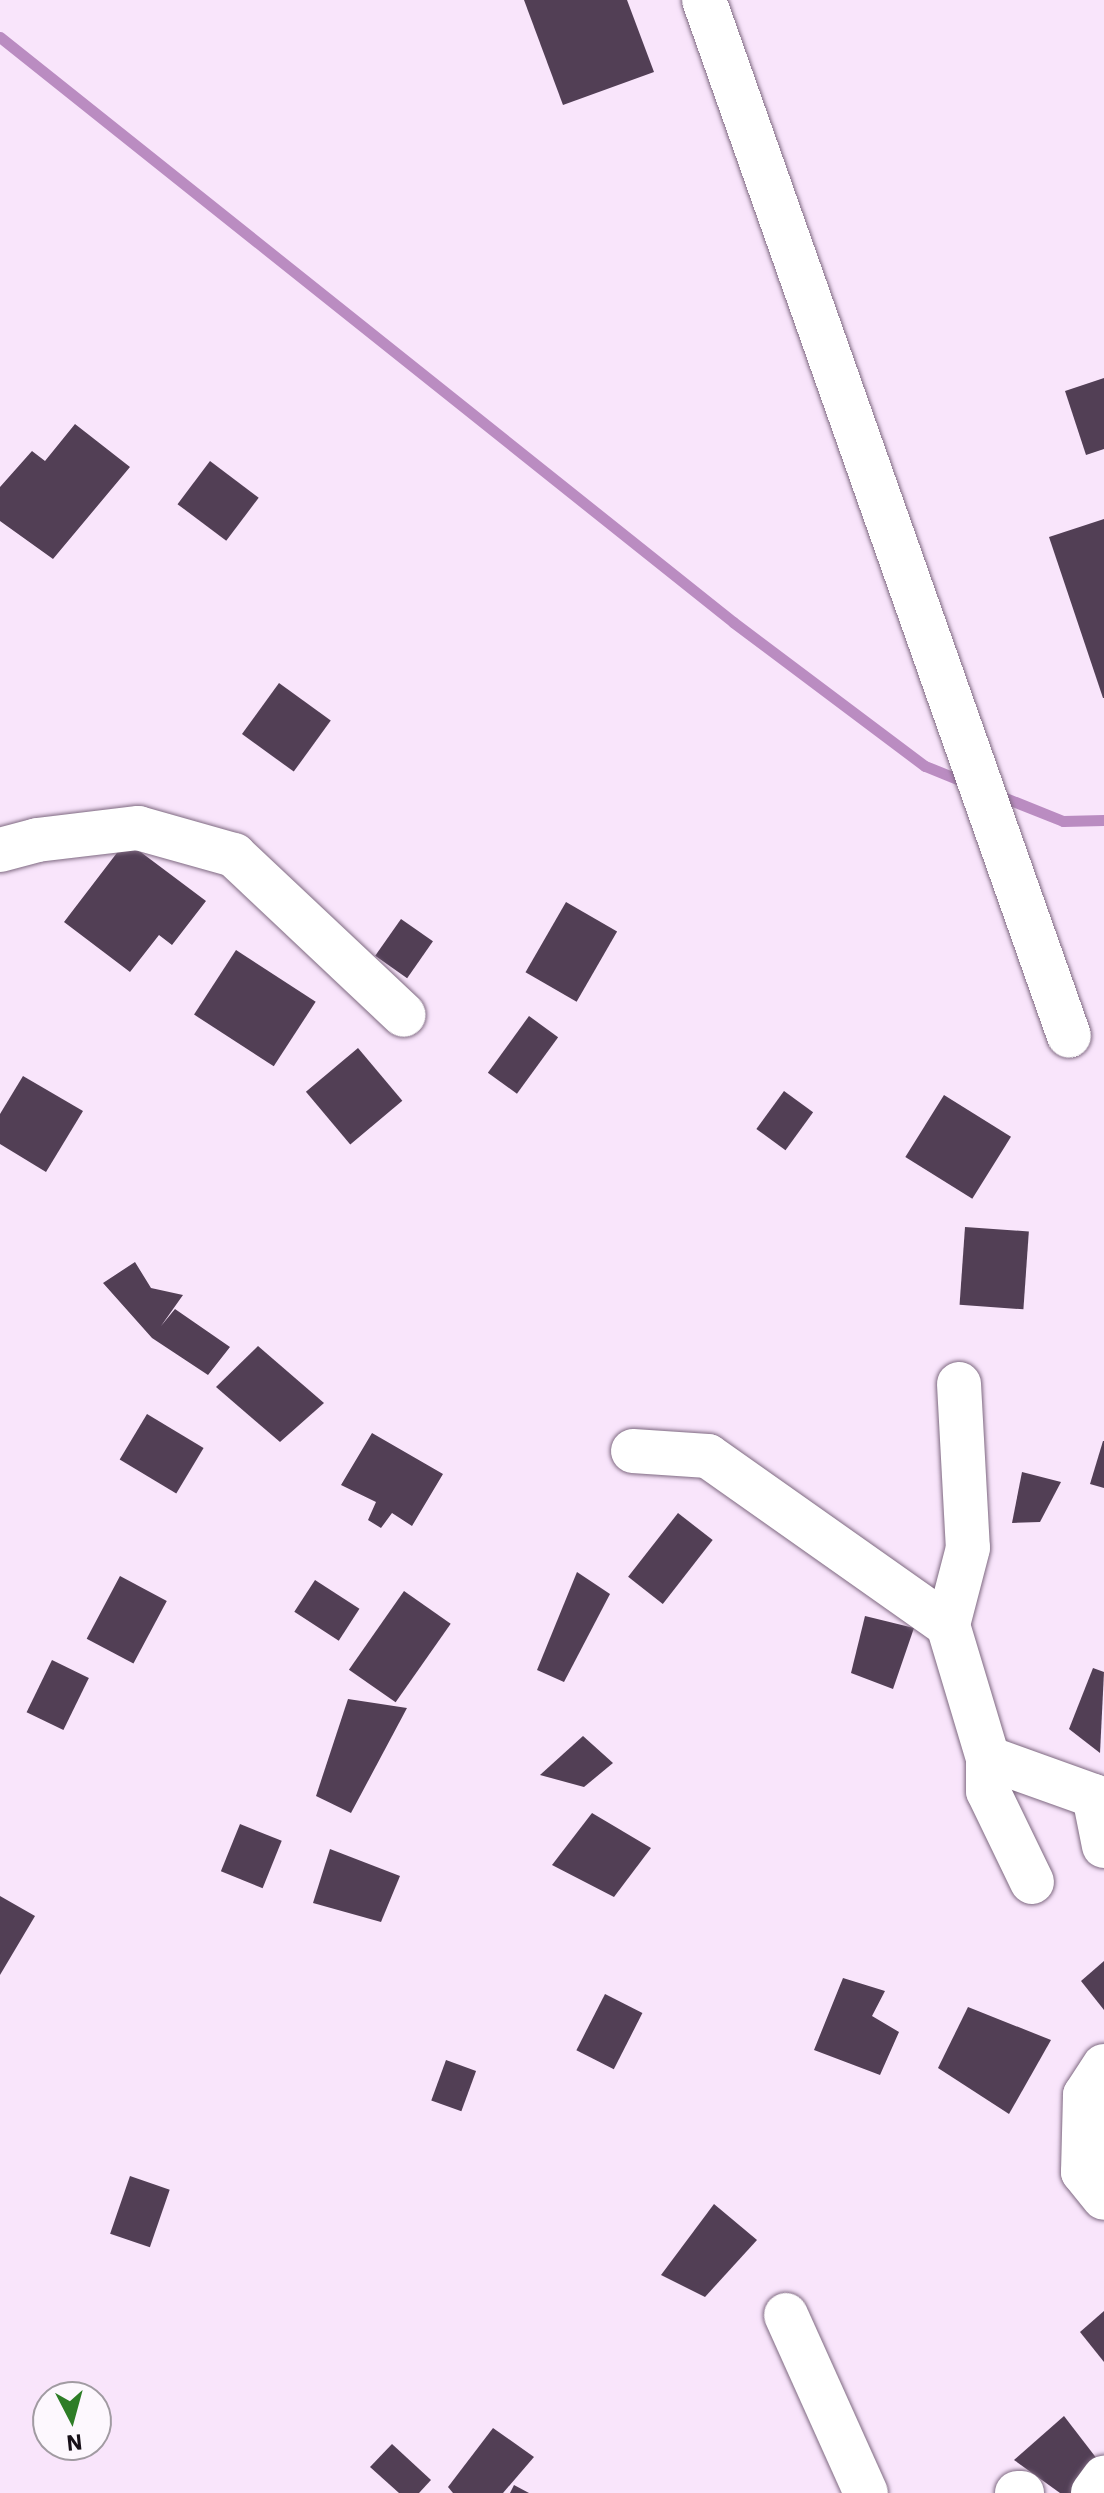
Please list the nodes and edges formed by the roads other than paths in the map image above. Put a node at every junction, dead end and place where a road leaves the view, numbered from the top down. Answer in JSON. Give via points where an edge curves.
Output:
{"nodes":[{"id":1,"x":704,"y":0,"type":"edge"},
{"id":2,"x":0,"y":850,"type":"edge"},
{"id":3,"x":404,"y":1015,"type":"dead end"},
{"id":4,"x":1069,"y":1036,"type":"dead end"},
{"id":5,"x":959,"y":1384,"type":"dead end"},
{"id":6,"x":633,"y":1451,"type":"dead end"},
{"id":7,"x":948,"y":1625,"type":"junction"},
{"id":8,"x":988,"y":1758,"type":"junction"},
{"id":9,"x":1104,"y":1846,"type":"edge"},
{"id":10,"x":1032,"y":1882,"type":"dead end"},
{"id":11,"x":1104,"y":2066,"type":"edge"},
{"id":12,"x":1104,"y":2198,"type":"edge"},
{"id":13,"x":786,"y":2315,"type":"dead end"},
{"id":14,"x":1104,"y":2478,"type":"edge"},
{"id":15,"x":866,"y":2493,"type":"edge"},
{"id":16,"x":1093,"y":2493,"type":"edge"}],
"edges":[{"from":1,"to":4,"type":"street"},
{"from":2,"to":3,"type":"street","via":[[37,840],[138,828],[234,855]]},
{"from":5,"to":7,"type":"street","via":[[968,1548]]},
{"from":6,"to":7,"type":"street","via":[[708,1456]]},
{"from":7,"to":8,"type":"street"},
{"from":8,"to":9,"type":"street","via":[[1094,1796]]},
{"from":8,"to":10,"type":"street","via":[[988,1791]]},
{"from":11,"to":12,"type":"street","via":[[1085,2095],[1083,2172]]},
{"from":13,"to":15,"type":"street"},
{"from":14,"to":16,"type":"street"}]}
